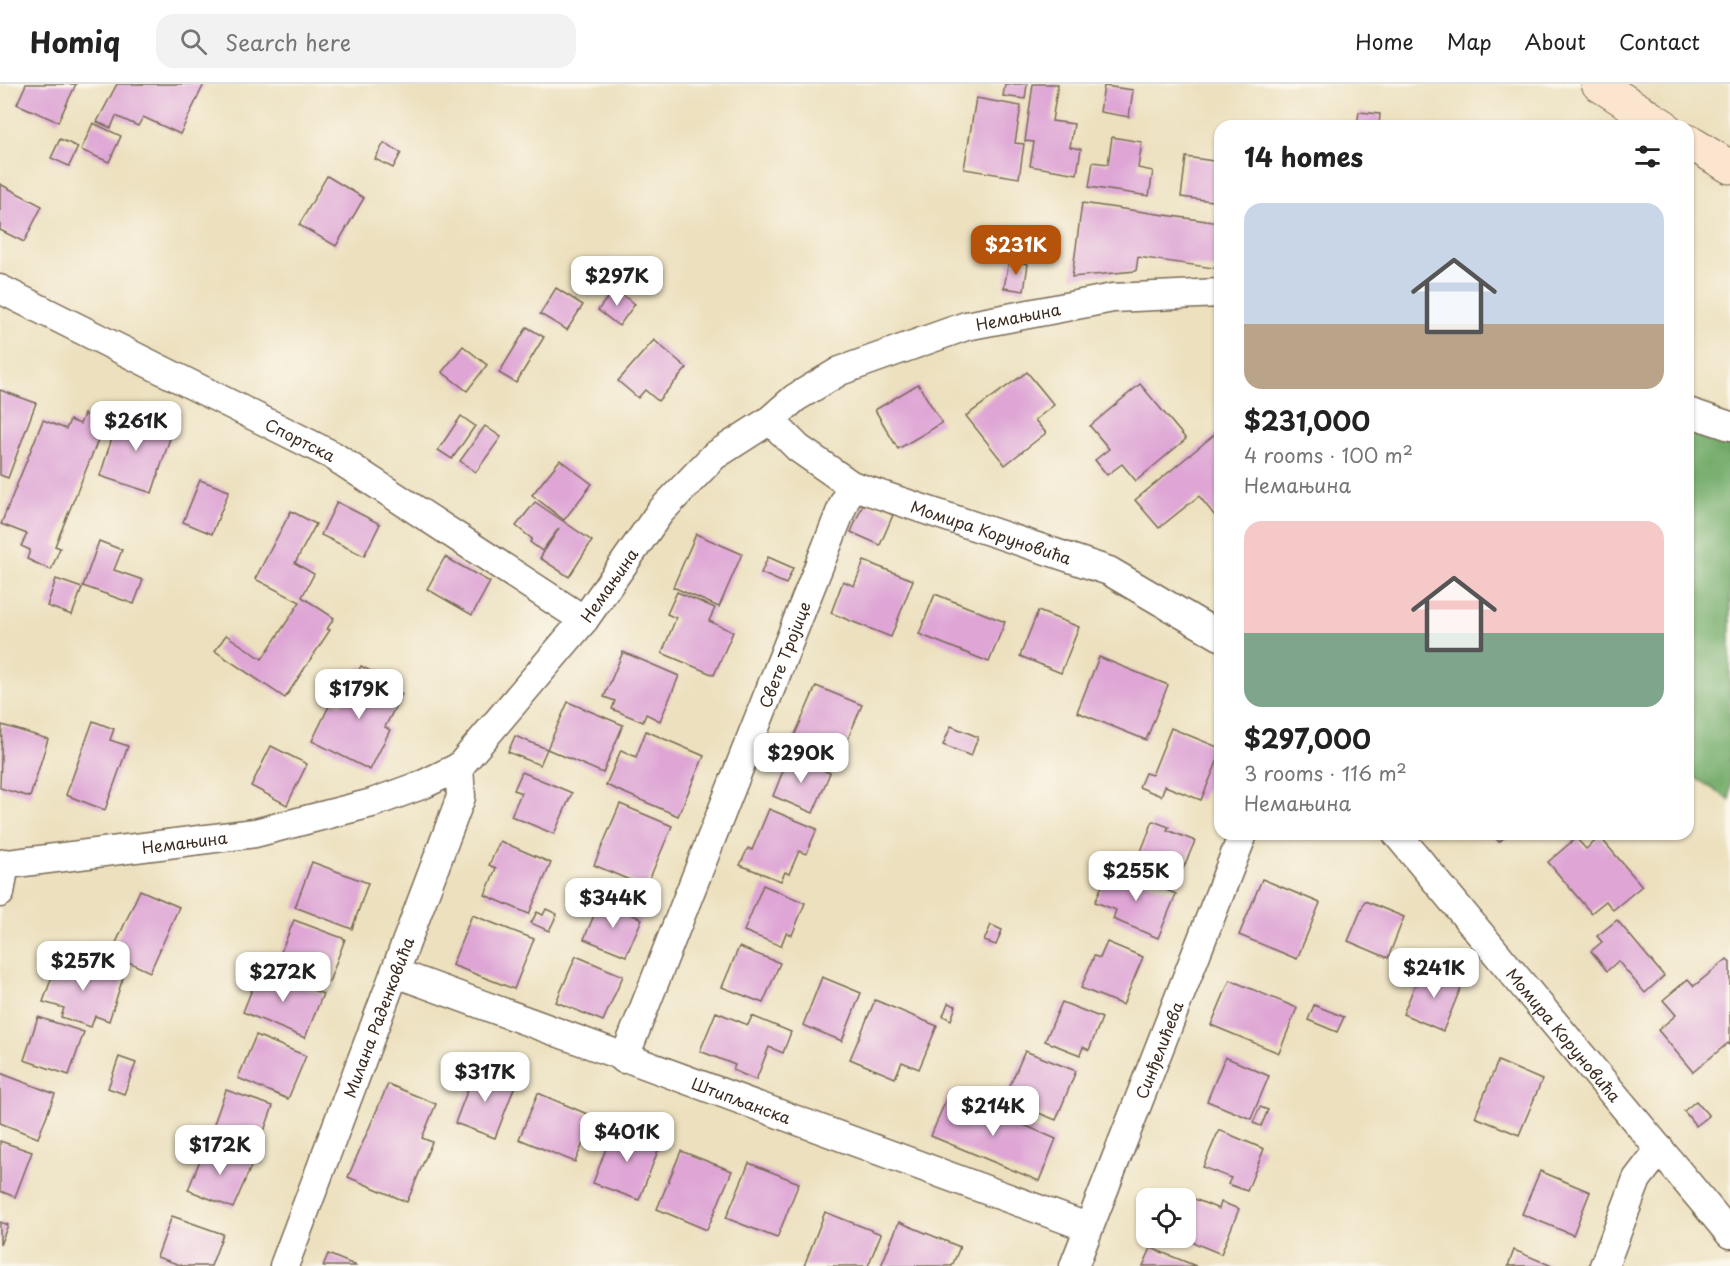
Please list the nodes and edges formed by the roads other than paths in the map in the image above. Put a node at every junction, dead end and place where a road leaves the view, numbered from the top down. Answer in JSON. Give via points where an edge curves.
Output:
{"nodes":[{"id":1,"x":1598,"y":84,"type":"edge"},
{"id":2,"x":1655,"y":120,"type":"edge"},
{"id":3,"x":1694,"y":145,"type":"edge"},
{"id":4,"x":1730,"y":167,"type":"edge"},
{"id":5,"x":0,"y":289,"type":"edge"},
{"id":6,"x":1214,"y":293,"type":"edge"},
{"id":7,"x":1694,"y":414,"type":"edge"},
{"id":8,"x":770,"y":420,"type":"junction"},
{"id":9,"x":1730,"y":426,"type":"edge"},
{"id":10,"x":851,"y":485,"type":"junction"},
{"id":11,"x":584,"y":620,"type":"junction"},
{"id":12,"x":1214,"y":633,"type":"edge"},
{"id":13,"x":459,"y":767,"type":"junction"},
{"id":14,"x":1241,"y":840,"type":"edge"},
{"id":15,"x":1402,"y":840,"type":"edge"},
{"id":16,"x":2,"y":864,"type":"edge"},
{"id":17,"x":0,"y":893,"type":"edge"},
{"id":18,"x":396,"y":973,"type":"junction"},
{"id":19,"x":624,"y":1059,"type":"junction"},
{"id":20,"x":1660,"y":1149,"type":"junction"},
{"id":21,"x":1087,"y":1227,"type":"junction"},
{"id":22,"x":1730,"y":1234,"type":"edge"},
{"id":23,"x":284,"y":1266,"type":"edge"},
{"id":24,"x":1074,"y":1266,"type":"edge"},
{"id":25,"x":1604,"y":1266,"type":"edge"}],
"edges":[{"from":1,"to":2,"type":"main road"},
{"from":3,"to":4,"type":"main road"},
{"from":5,"to":11,"type":"street","name":"Спортска","via":[[332,455]]},
{"from":6,"to":8,"type":"street","name":"Немањина","via":[[1113,297],[966,326],[840,371],[795,398]]},
{"from":7,"to":9,"type":"street"},
{"from":8,"to":10,"type":"street","name":"Момира Коруновића","via":[[798,448]]},
{"from":8,"to":11,"type":"street","name":"Немањина","via":[[714,456],[660,512]]},
{"from":10,"to":12,"type":"street","name":"Момира Коруновића","via":[[1109,572]]},
{"from":10,"to":19,"type":"street","name":"Свете Тројице"},
{"from":11,"to":13,"type":"street","name":"Немањина"},
{"from":13,"to":16,"type":"street","name":"Немањина","via":[[372,803],[255,833]]},
{"from":13,"to":18,"type":"street","name":"Милана Раденковића","via":[[461,797]]},
{"from":14,"to":21,"type":"street","name":"Синђелићева"},
{"from":15,"to":20,"type":"street","name":"Момира Коруновића"},
{"from":16,"to":17,"type":"street"},
{"from":18,"to":19,"type":"street","name":"Штипљанска"},
{"from":18,"to":23,"type":"street","name":"Милана Раденковића"},
{"from":19,"to":21,"type":"street","name":"Штипљанска"},
{"from":20,"to":22,"type":"street","name":"Момира Коруновића"},
{"from":20,"to":25,"type":"street","via":[[1637,1179]]},
{"from":21,"to":24,"type":"street","name":"Синђелићева"}]}
